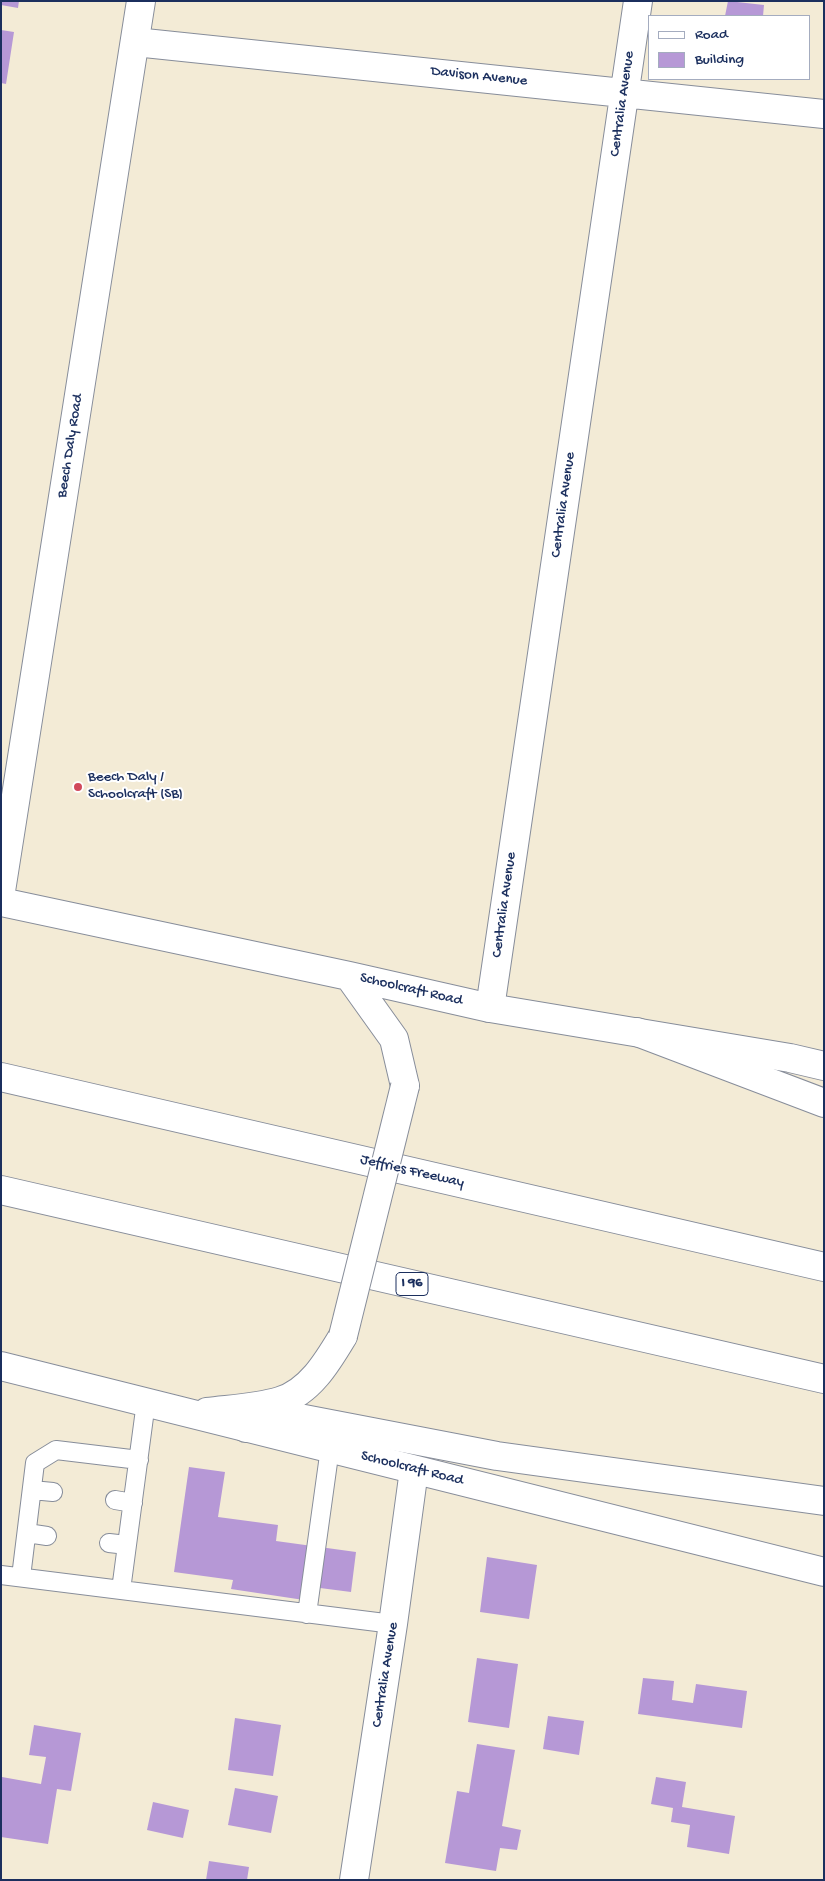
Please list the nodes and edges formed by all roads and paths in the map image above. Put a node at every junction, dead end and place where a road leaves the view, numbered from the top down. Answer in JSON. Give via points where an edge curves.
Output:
{"nodes":[{"id":1,"x":141,"y":1,"type":"edge"},
{"id":2,"x":638,"y":1,"type":"edge"},
{"id":3,"x":135,"y":42,"type":"junction"},
{"id":4,"x":624,"y":92,"type":"junction"},
{"id":5,"x":824,"y":114,"type":"edge"},
{"id":6,"x":1,"y":891,"type":"edge"},
{"id":7,"x":1,"y":902,"type":"edge"},
{"id":8,"x":350,"y":976,"type":"junction"},
{"id":9,"x":490,"y":1008,"type":"junction"},
{"id":10,"x":637,"y":1032,"type":"junction"},
{"id":11,"x":824,"y":1066,"type":"edge"},
{"id":12,"x":1,"y":1077,"type":"edge"},
{"id":13,"x":824,"y":1103,"type":"edge"},
{"id":14,"x":1,"y":1190,"type":"edge"},
{"id":15,"x":824,"y":1266,"type":"edge"},
{"id":16,"x":1,"y":1366,"type":"edge"},
{"id":17,"x":824,"y":1379,"type":"edge"},
{"id":18,"x":146,"y":1402,"type":"junction"},
{"id":19,"x":193,"y":1414,"type":"junction"},
{"id":20,"x":246,"y":1428,"type":"junction"},
{"id":21,"x":330,"y":1448,"type":"junction"},
{"id":22,"x":139,"y":1460,"type":"junction"},
{"id":23,"x":414,"y":1470,"type":"junction"},
{"id":24,"x":32,"y":1490,"type":"junction"},
{"id":25,"x":53,"y":1492,"type":"dead end"},
{"id":26,"x":115,"y":1500,"type":"dead end"},
{"id":27,"x":824,"y":1501,"type":"edge"},
{"id":28,"x":133,"y":1503,"type":"junction"},
{"id":29,"x":26,"y":1533,"type":"junction"},
{"id":30,"x":47,"y":1536,"type":"dead end"},
{"id":31,"x":109,"y":1543,"type":"dead end"},
{"id":32,"x":127,"y":1546,"type":"junction"},
{"id":33,"x":824,"y":1572,"type":"edge"},
{"id":34,"x":1,"y":1575,"type":"edge"},
{"id":35,"x":21,"y":1577,"type":"junction"},
{"id":36,"x":121,"y":1590,"type":"junction"},
{"id":37,"x":307,"y":1614,"type":"junction"},
{"id":38,"x":394,"y":1624,"type":"junction"},
{"id":39,"x":354,"y":1880,"type":"edge"}],
"edges":[{"from":1,"to":3,"type":"main road","name":"Beech Daly Road"},
{"from":2,"to":4,"type":"main road","name":"Centralia Avenue"},
{"from":3,"to":4,"type":"main road","name":"Davison Avenue"},
{"from":3,"to":6,"type":"main road","name":"Beech Daly Road"},
{"from":4,"to":5,"type":"main road","name":"Davison Avenue"},
{"from":4,"to":9,"type":"main road","name":"Centralia Avenue"},
{"from":7,"to":8,"type":"main road","name":"Schoolcraft Road"},
{"from":8,"to":9,"type":"main road","name":"Schoolcraft Road"},
{"from":8,"to":19,"type":"main road","bridge":true,"via":[[394,1039],[405,1086],[343,1336],[310,1384],[281,1401]]},
{"from":9,"to":10,"type":"main road","name":"Schoolcraft Road"},
{"from":10,"to":11,"type":"main road","name":"Schoolcraft Road"},
{"from":10,"to":13,"type":"main road"},
{"from":12,"to":15,"type":"main road","name":"Jeffries Freeway"},
{"from":14,"to":17,"type":"main road","number":"I 96"},
{"from":16,"to":18,"type":"main road","name":"Schoolcraft Road"},
{"from":18,"to":19,"type":"main road","name":"Schoolcraft Road"},
{"from":18,"to":22,"type":"lane"},
{"from":19,"to":20,"type":"main road","name":"Schoolcraft Road"},
{"from":20,"to":21,"type":"main road","name":"Schoolcraft Road"},
{"from":20,"to":27,"type":"main road","via":[[299,1418],[497,1456]]},
{"from":21,"to":23,"type":"main road","name":"Schoolcraft Road"},
{"from":21,"to":37,"type":"lane"},
{"from":22,"to":24,"type":"lane","via":[[56,1450],[35,1463]]},
{"from":22,"to":28,"type":"lane"},
{"from":23,"to":33,"type":"main road","name":"Schoolcraft Road"},
{"from":23,"to":38,"type":"main road","name":"Centralia Avenue"},
{"from":24,"to":25,"type":"lane"},
{"from":24,"to":29,"type":"lane"},
{"from":26,"to":28,"type":"lane"},
{"from":28,"to":32,"type":"lane"},
{"from":29,"to":30,"type":"lane"},
{"from":29,"to":35,"type":"lane"},
{"from":31,"to":32,"type":"lane"},
{"from":32,"to":36,"type":"lane"},
{"from":34,"to":35,"type":"lane"},
{"from":35,"to":36,"type":"lane"},
{"from":36,"to":37,"type":"lane"},
{"from":37,"to":38,"type":"lane"},
{"from":38,"to":39,"type":"main road","name":"Centralia Avenue"}]}
